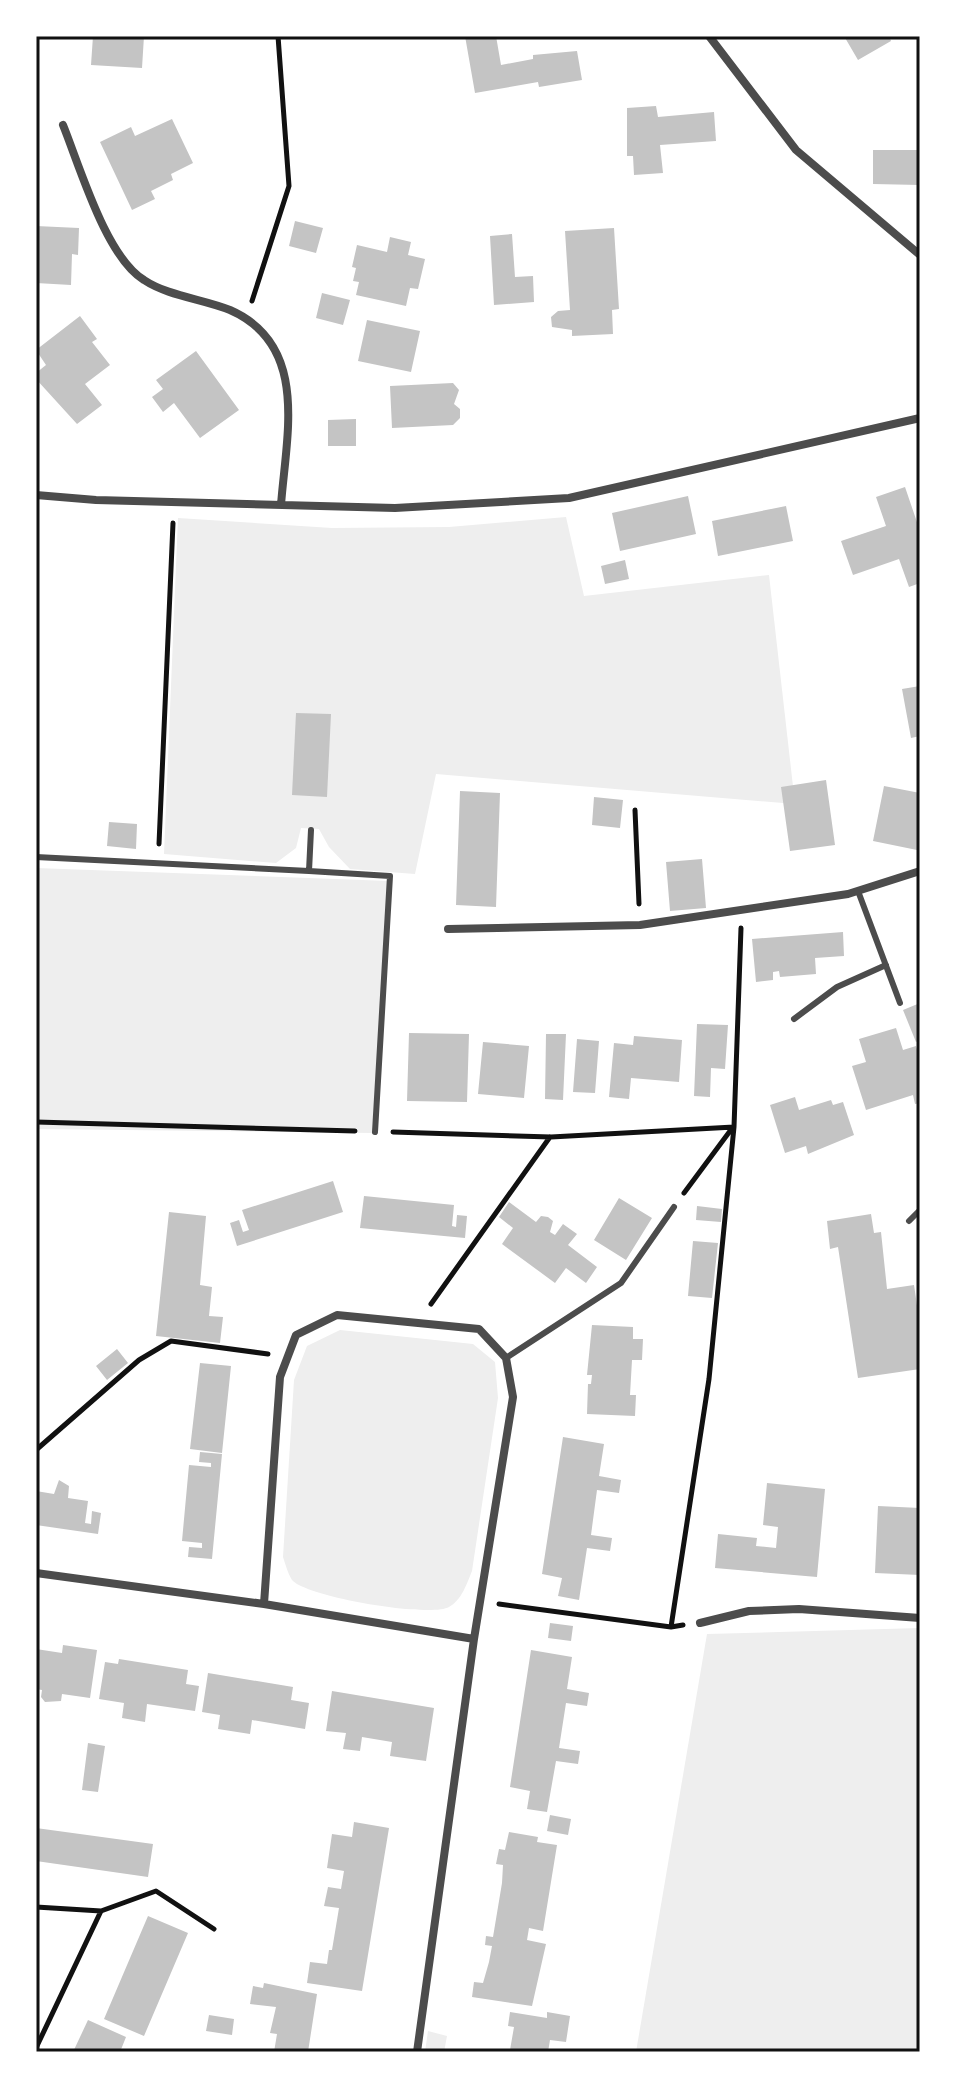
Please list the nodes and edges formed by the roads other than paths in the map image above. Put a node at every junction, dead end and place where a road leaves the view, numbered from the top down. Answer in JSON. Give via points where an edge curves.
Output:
{"nodes":[{"id":1,"x":709,"y":36,"type":"edge"},
{"id":2,"x":63,"y":125,"type":"dead end"},
{"id":3,"x":920,"y":255,"type":"edge"},
{"id":4,"x":920,"y":418,"type":"edge"},
{"id":5,"x":36,"y":495,"type":"edge"},
{"id":6,"x":281,"y":505,"type":"junction"},
{"id":7,"x":311,"y":830,"type":"dead end"},
{"id":8,"x":36,"y":857,"type":"edge"},
{"id":9,"x":309,"y":871,"type":"junction"},
{"id":10,"x":920,"y":871,"type":"edge"},
{"id":11,"x":858,"y":891,"type":"junction"},
{"id":12,"x":448,"y":929,"type":"dead end"},
{"id":13,"x":886,"y":965,"type":"junction"},
{"id":14,"x":900,"y":1003,"type":"dead end"},
{"id":15,"x":794,"y":1019,"type":"dead end"},
{"id":16,"x":375,"y":1132,"type":"dead end"},
{"id":17,"x":674,"y":1207,"type":"road end"},
{"id":18,"x":920,"y":1210,"type":"edge"},
{"id":19,"x":909,"y":1221,"type":"dead end"},
{"id":20,"x":506,"y":1358,"type":"junction"},
{"id":21,"x":36,"y":1573,"type":"edge"},
{"id":22,"x":264,"y":1604,"type":"junction"},
{"id":23,"x":920,"y":1618,"type":"edge"},
{"id":24,"x":700,"y":1623,"type":"road end"},
{"id":25,"x":474,"y":1639,"type":"junction"},
{"id":26,"x":417,"y":2052,"type":"edge"}],
"edges":[{"from":1,"to":3,"type":"street","via":[[796,150]]},
{"from":2,"to":6,"type":"street","via":[[109,240],[143,280],[232,311],[273,343],[290,390]]},
{"from":4,"to":6,"type":"street","via":[[569,498],[395,508]]},
{"from":5,"to":6,"type":"street"},
{"from":7,"to":9,"type":"lane"},
{"from":8,"to":9,"type":"lane"},
{"from":9,"to":16,"type":"lane","via":[[390,876]]},
{"from":10,"to":11,"type":"street"},
{"from":11,"to":12,"type":"street","via":[[640,925]]},
{"from":11,"to":13,"type":"lane"},
{"from":13,"to":14,"type":"lane"},
{"from":13,"to":15,"type":"lane","via":[[837,987]]},
{"from":17,"to":20,"type":"lane","via":[[621,1283]]},
{"from":18,"to":19,"type":"lane"},
{"from":20,"to":22,"type":"street","via":[[479,1329],[418,1321],[337,1315],[296,1335],[280,1377]]},
{"from":20,"to":25,"type":"street","via":[[513,1397]]},
{"from":21,"to":22,"type":"street"},
{"from":22,"to":25,"type":"street"},
{"from":23,"to":24,"type":"street","via":[[799,1609],[749,1611]]},
{"from":25,"to":26,"type":"street"}]}
